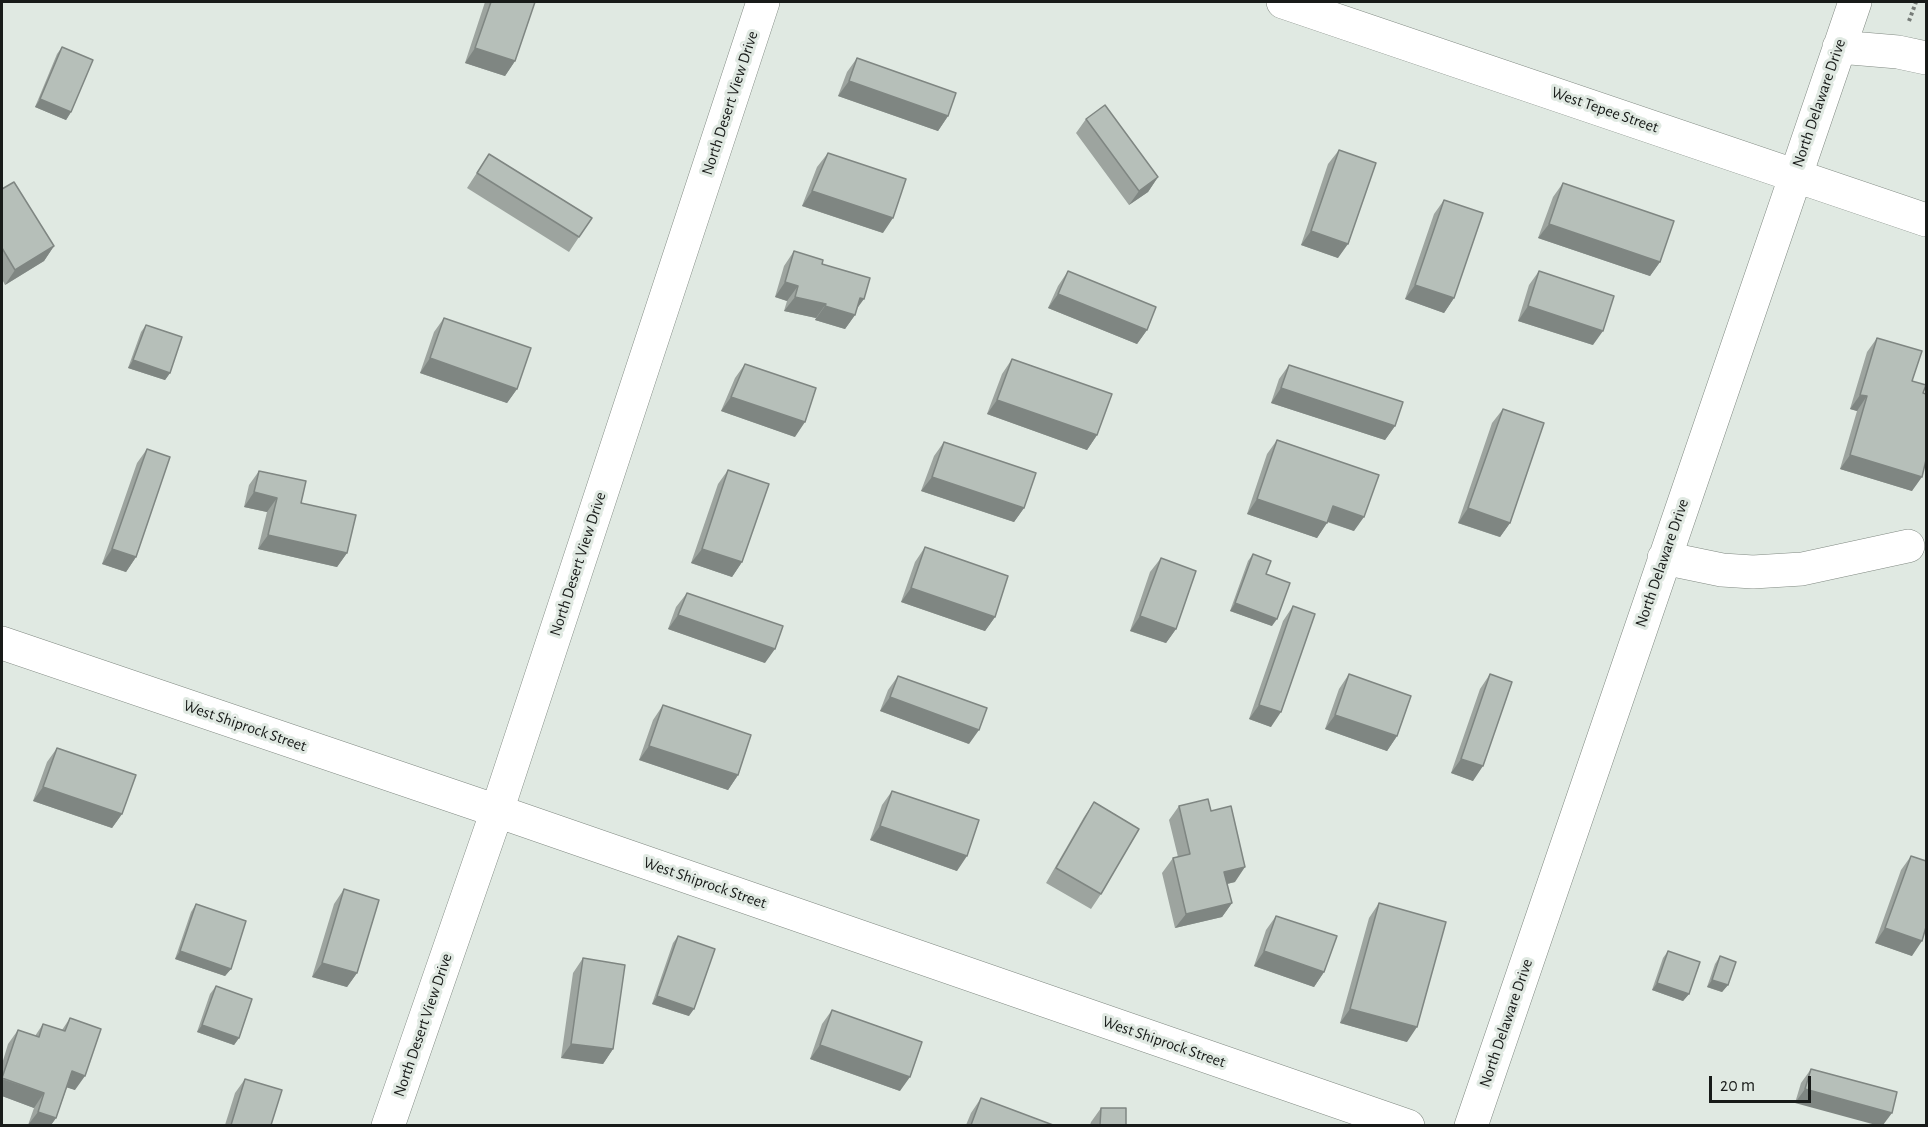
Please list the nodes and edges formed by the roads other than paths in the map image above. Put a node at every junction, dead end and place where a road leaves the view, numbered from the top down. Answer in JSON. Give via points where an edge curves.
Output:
{"nodes":[{"id":1,"x":763,"y":2,"type":"edge"},
{"id":2,"x":1283,"y":2,"type":"edge"},
{"id":3,"x":1855,"y":2,"type":"edge"},
{"id":4,"x":1839,"y":47,"type":"junction"},
{"id":5,"x":1926,"y":58,"type":"edge"},
{"id":6,"x":1795,"y":175,"type":"junction"},
{"id":7,"x":1926,"y":220,"type":"edge"},
{"id":8,"x":1908,"y":546,"type":"dead end"},
{"id":9,"x":1664,"y":558,"type":"junction"},
{"id":10,"x":2,"y":643,"type":"edge"},
{"id":11,"x":497,"y":811,"type":"junction"},
{"id":12,"x":388,"y":1125,"type":"edge"},
{"id":13,"x":1408,"y":1125,"type":"edge"},
{"id":14,"x":1471,"y":1125,"type":"edge"}],
"edges":[{"from":1,"to":11,"type":"street","name":"North Desert View Drive"},
{"from":2,"to":6,"type":"street","name":"West Tepee Street"},
{"from":3,"to":4,"type":"street","name":"North Delaware Drive"},
{"from":4,"to":5,"type":"street"},
{"from":4,"to":6,"type":"street","name":"North Delaware Drive"},
{"from":6,"to":7,"type":"street","name":"West Tepee Street"},
{"from":6,"to":9,"type":"street","name":"North Delaware Drive"},
{"from":8,"to":9,"type":"street","via":[[1802,569],[1753,572]]},
{"from":9,"to":14,"type":"street","name":"North Delaware Drive"},
{"from":10,"to":11,"type":"street","name":"West Shiprock Street"},
{"from":11,"to":12,"type":"street","name":"North Desert View Drive"},
{"from":11,"to":13,"type":"street","name":"West Shiprock Street"}]}
